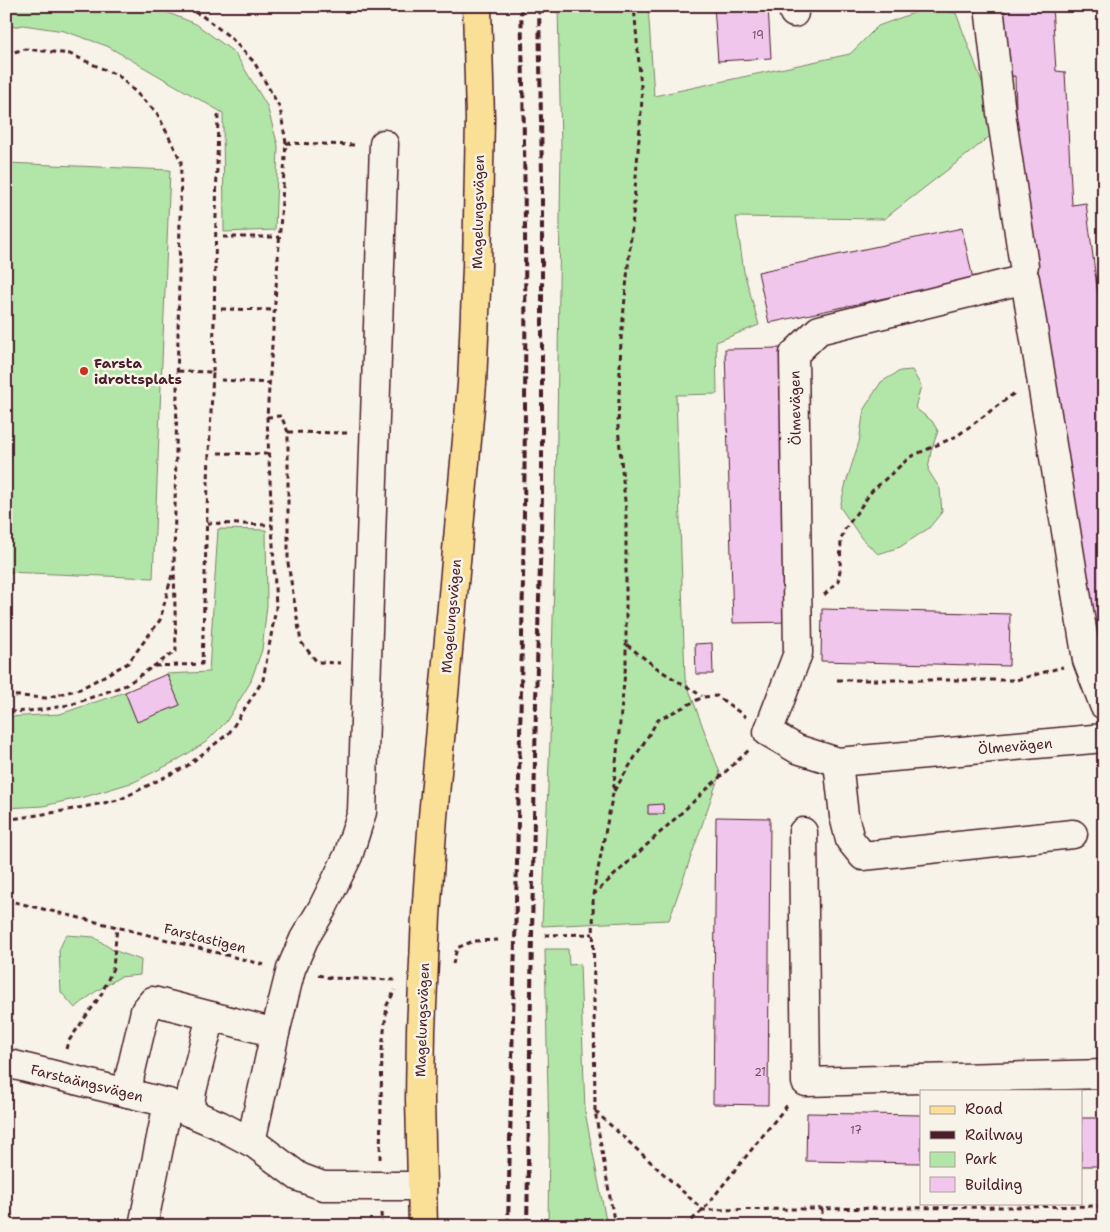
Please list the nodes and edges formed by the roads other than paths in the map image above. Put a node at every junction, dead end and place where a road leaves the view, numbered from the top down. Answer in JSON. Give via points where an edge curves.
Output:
{"nodes":[{"id":1,"x":477,"y":6,"type":"edge"},
{"id":2,"x":989,"y":6,"type":"edge"},
{"id":3,"x":384,"y":144,"type":"dead end"},
{"id":4,"x":1024,"y":266,"type":"dead end"},
{"id":5,"x":1104,"y":705,"type":"edge"},
{"id":6,"x":1104,"y":738,"type":"edge"},
{"id":7,"x":838,"y":762,"type":"junction"},
{"id":8,"x":803,"y":832,"type":"dead end"},
{"id":9,"x":1073,"y":834,"type":"dead end"},
{"id":10,"x":211,"y":1016,"type":"junction"},
{"id":11,"x":275,"y":1033,"type":"junction"},
{"id":12,"x":6,"y":1064,"type":"edge"},
{"id":13,"x":1104,"y":1074,"type":"edge"},
{"id":14,"x":128,"y":1093,"type":"junction"},
{"id":15,"x":178,"y":1108,"type":"junction"},
{"id":16,"x":252,"y":1142,"type":"junction"},
{"id":17,"x":422,"y":1186,"type":"junction"},
{"id":18,"x":143,"y":1226,"type":"edge"},
{"id":19,"x":423,"y":1226,"type":"edge"}],
"edges":[{"from":1,"to":17,"type":"main road","name":"Magelungsvägen","via":[[480,119],[478,267],[472,384],[426,916],[421,1030]]},
{"from":2,"to":4,"type":"street"},
{"from":3,"to":11,"type":"street","via":[[362,812],[348,856],[322,910],[304,939],[280,963]]},
{"from":5,"to":7,"type":"street","name":"Ölmevägen","via":[[1088,660],[1025,280],[819,330],[794,354],[798,653],[768,732],[797,749]]},
{"from":6,"to":7,"type":"street","name":"Ölmevägen"},
{"from":7,"to":9,"type":"street","via":[[850,840],[864,856]]},
{"from":8,"to":13,"type":"street","via":[[806,1082]]},
{"from":10,"to":11,"type":"street"},
{"from":10,"to":14,"type":"street","via":[[153,1001],[145,1011]]},
{"from":10,"to":15,"type":"street","via":[[192,1091]]},
{"from":11,"to":16,"type":"street"},
{"from":12,"to":14,"type":"street","name":"Farstaängsvägen"},
{"from":14,"to":15,"type":"street","name":"Farstaängsvägen"},
{"from":15,"to":16,"type":"street","name":"Farstaängsvägen","via":[[219,1124]]},
{"from":15,"to":18,"type":"street"},
{"from":16,"to":17,"type":"street","name":"Farstaängsvägen","via":[[299,1176],[323,1186]]},
{"from":17,"to":19,"type":"main road","name":"Magelungsvägen"}]}
